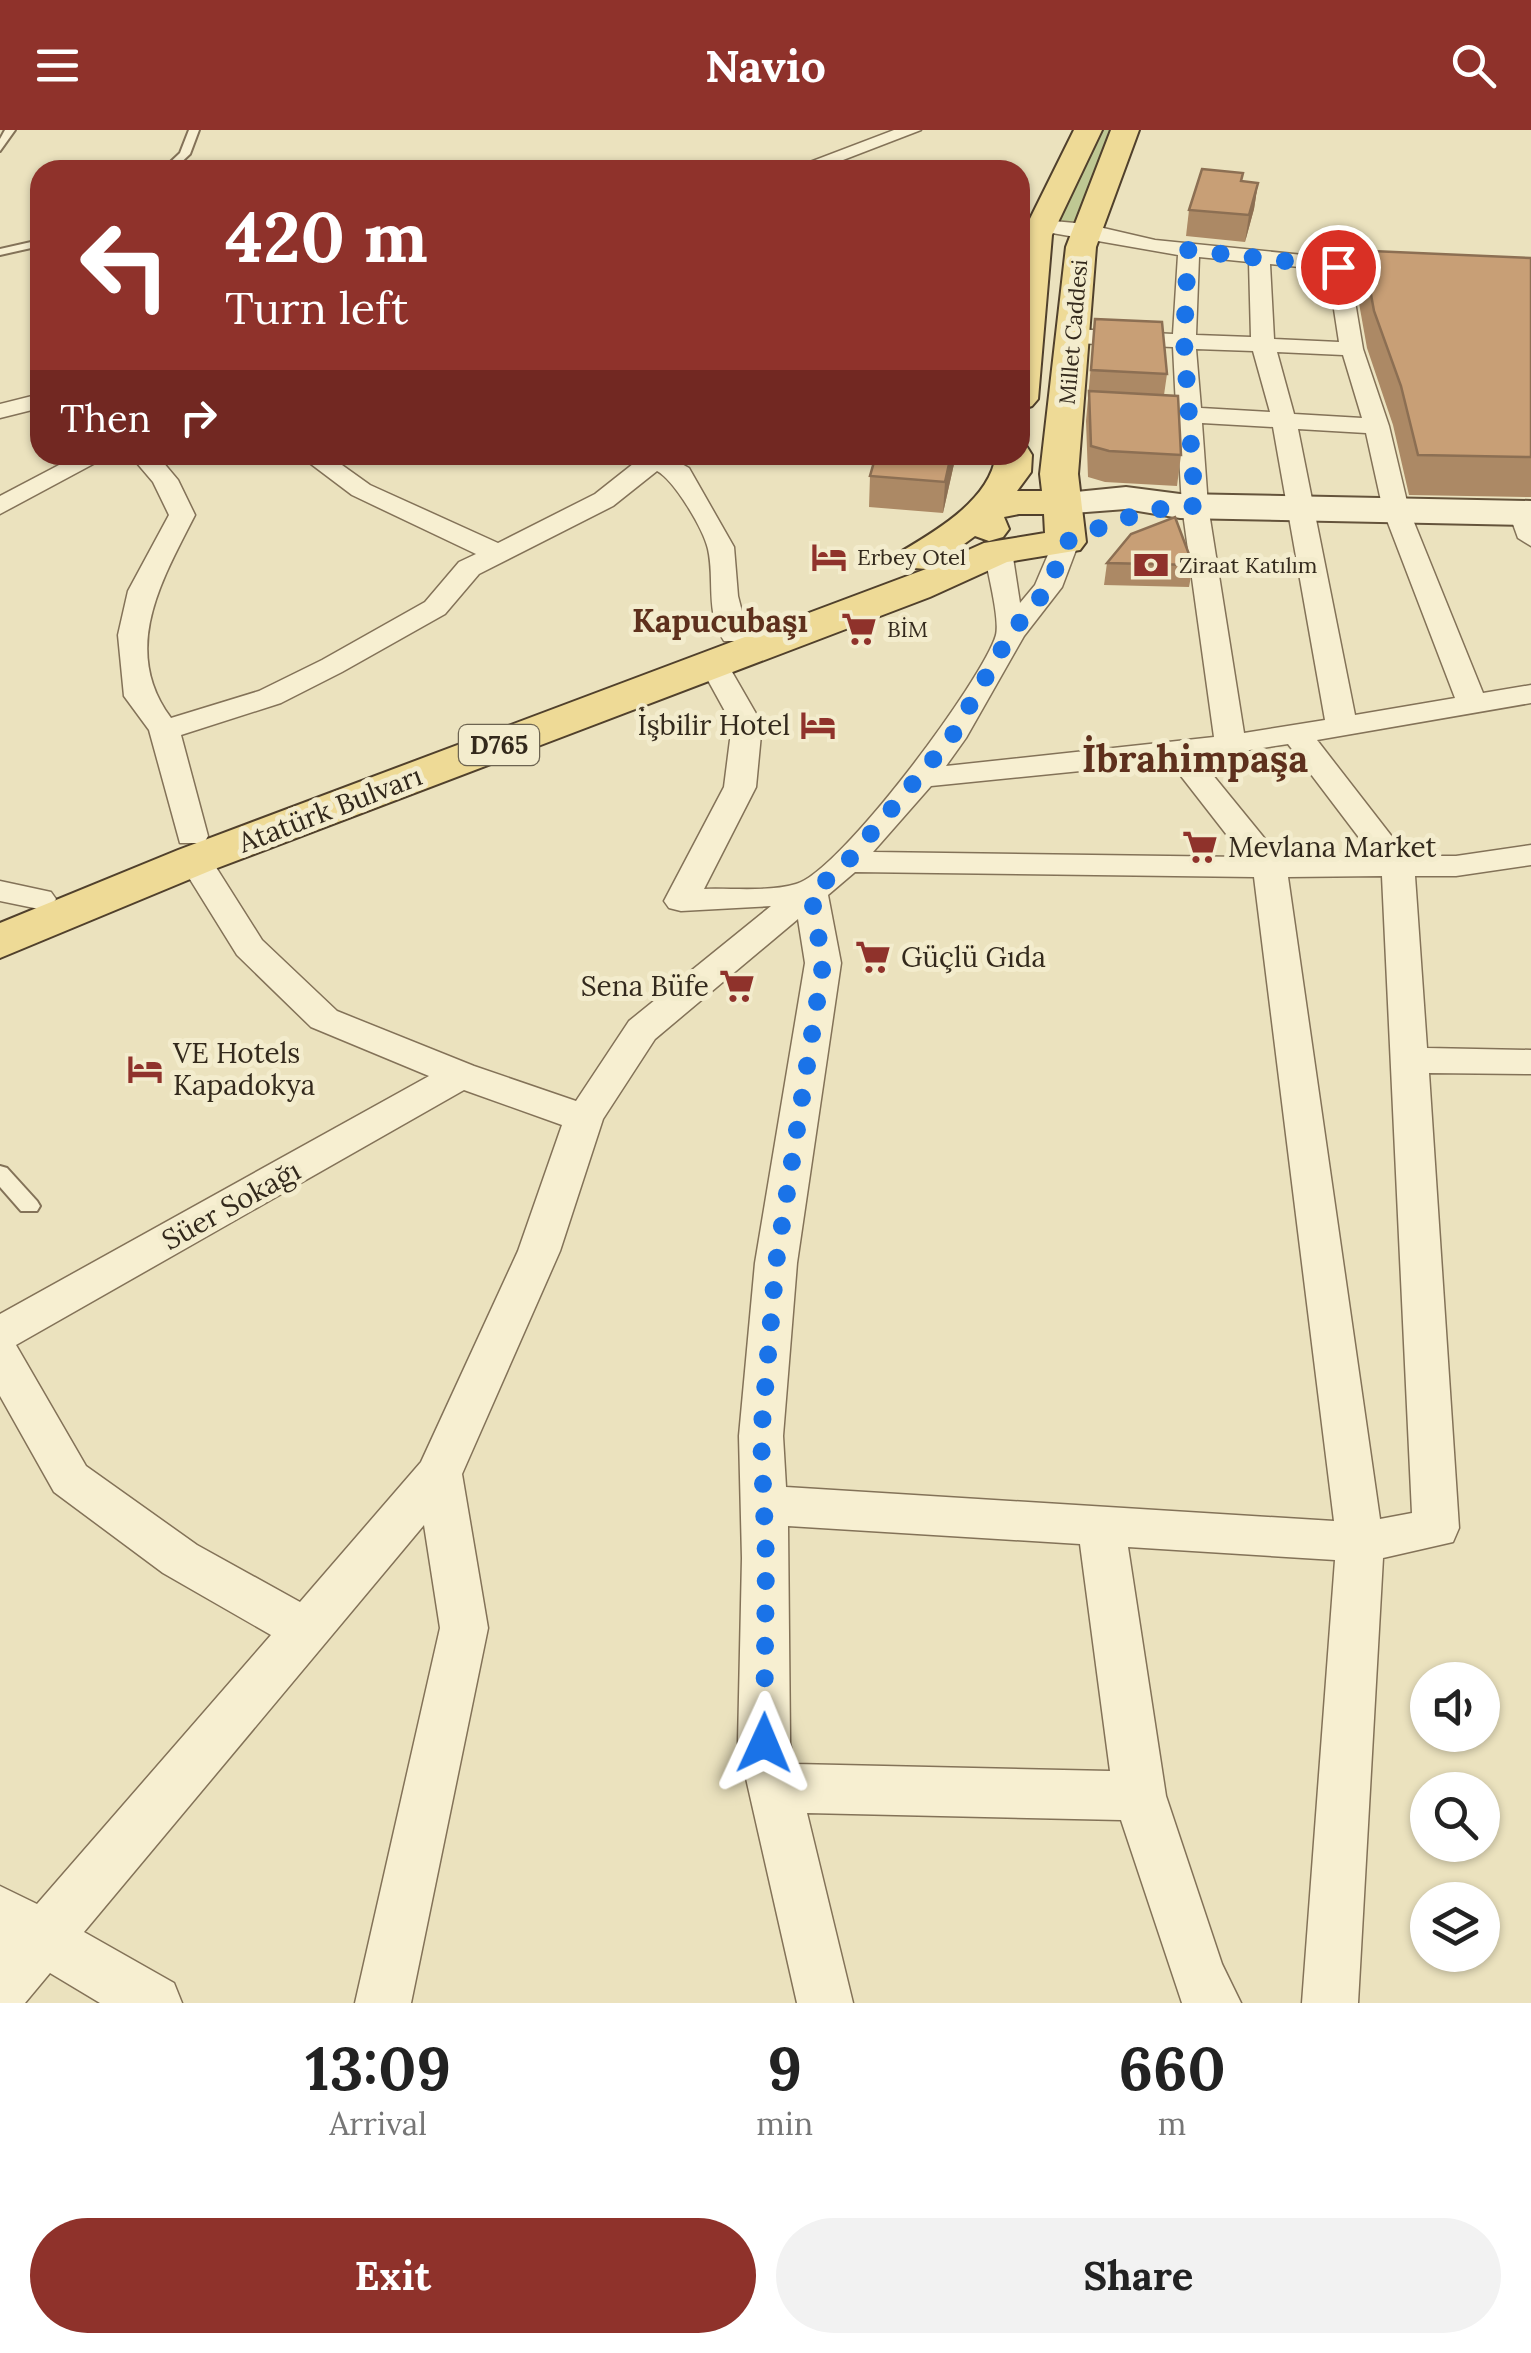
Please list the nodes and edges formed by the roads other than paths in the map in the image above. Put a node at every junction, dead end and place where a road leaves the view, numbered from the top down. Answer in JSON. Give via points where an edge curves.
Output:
{"nodes":[{"id":1,"x":10,"y":130,"type":"edge"},
{"id":2,"x":194,"y":130,"type":"edge"},
{"id":3,"x":912,"y":130,"type":"edge"},
{"id":4,"x":1088,"y":130,"type":"edge"},
{"id":5,"x":1125,"y":130,"type":"edge"},
{"id":6,"x":0,"y":148,"type":"edge"},
{"id":7,"x":178,"y":160,"type":"edge"},
{"id":8,"x":835,"y":160,"type":"edge"},
{"id":9,"x":1030,"y":234,"type":"edge"},
{"id":10,"x":1083,"y":239,"type":"junction"},
{"id":11,"x":30,"y":245,"type":"edge"},
{"id":12,"x":1188,"y":250,"type":"junction"},
{"id":13,"x":0,"y":252,"type":"edge"},
{"id":14,"x":1259,"y":258,"type":"junction"},
{"id":15,"x":1338,"y":267,"type":"junction"},
{"id":16,"x":1435,"y":273,"type":"edge"},
{"id":17,"x":1072,"y":336,"type":"junction"},
{"id":18,"x":1184,"y":341,"type":"junction"},
{"id":19,"x":1263,"y":345,"type":"junction"},
{"id":20,"x":1352,"y":349,"type":"junction"},
{"id":21,"x":30,"y":404,"type":"edge"},
{"id":22,"x":0,"y":411,"type":"edge"},
{"id":23,"x":1138,"y":412,"type":"edge"},
{"id":24,"x":1192,"y":415,"type":"junction"},
{"id":25,"x":1284,"y":420,"type":"junction"},
{"id":26,"x":1377,"y":426,"type":"junction"},
{"id":27,"x":79,"y":465,"type":"edge"},
{"id":28,"x":152,"y":465,"type":"edge"},
{"id":29,"x":326,"y":465,"type":"edge"},
{"id":30,"x":645,"y":465,"type":"edge"},
{"id":31,"x":668,"y":465,"type":"edge"},
{"id":32,"x":1013,"y":465,"type":"edge"},
{"id":33,"x":1060,"y":502,"type":"junction"},
{"id":34,"x":0,"y":506,"type":"edge"},
{"id":35,"x":1187,"y":506,"type":"junction"},
{"id":36,"x":1300,"y":508,"type":"junction"},
{"id":37,"x":1396,"y":510,"type":"junction"},
{"id":38,"x":1528,"y":521,"type":"edge"},
{"id":39,"x":990,"y":531,"type":"junction"},
{"id":40,"x":1066,"y":542,"type":"junction"},
{"id":41,"x":496,"y":553,"type":"junction"},
{"id":42,"x":1011,"y":633,"type":"junction"},
{"id":43,"x":724,"y":649,"type":"junction"},
{"id":44,"x":1531,"y":694,"type":"edge"},
{"id":45,"x":1472,"y":704,"type":"junction"},
{"id":46,"x":1342,"y":729,"type":"junction"},
{"id":47,"x":164,"y":730,"type":"junction"},
{"id":48,"x":1297,"y":735,"type":"junction"},
{"id":49,"x":1230,"y":743,"type":"junction"},
{"id":50,"x":1178,"y":752,"type":"junction"},
{"id":51,"x":922,"y":777,"type":"junction"},
{"id":52,"x":194,"y":848,"type":"junction"},
{"id":53,"x":1531,"y":856,"type":"edge"},
{"id":54,"x":847,"y":862,"type":"junction"},
{"id":55,"x":1270,"y":867,"type":"junction"},
{"id":56,"x":1398,"y":867,"type":"junction"},
{"id":57,"x":811,"y":894,"type":"junction"},
{"id":58,"x":13,"y":902,"type":"edge"},
{"id":59,"x":0,"y":942,"type":"edge"},
{"id":60,"x":1409,"y":1060,"type":"junction"},
{"id":61,"x":1531,"y":1062,"type":"edge"},
{"id":62,"x":461,"y":1075,"type":"junction"},
{"id":63,"x":584,"y":1118,"type":"junction"},
{"id":64,"x":0,"y":1173,"type":"edge"},
{"id":65,"x":29,"y":1206,"type":"dead end"},
{"id":66,"x":0,"y":1334,"type":"edge"},
{"id":67,"x":0,"y":1357,"type":"edge"},
{"id":68,"x":439,"y":1474,"type":"junction"},
{"id":69,"x":764,"y":1505,"type":"junction"},
{"id":70,"x":1101,"y":1526,"type":"junction"},
{"id":71,"x":1360,"y":1542,"type":"junction"},
{"id":72,"x":306,"y":1630,"type":"junction"},
{"id":73,"x":774,"y":1788,"type":"junction"},
{"id":74,"x":1140,"y":1796,"type":"junction"},
{"id":75,"x":22,"y":1925,"type":"edge"},
{"id":76,"x":0,"y":1989,"type":"edge"},
{"id":77,"x":154,"y":2003,"type":"edge"},
{"id":78,"x":383,"y":2003,"type":"edge"},
{"id":79,"x":824,"y":2003,"type":"edge"},
{"id":80,"x":1213,"y":2003,"type":"edge"},
{"id":81,"x":1330,"y":2003,"type":"edge"}],
"edges":[{"from":1,"to":6,"type":"lane"},
{"from":2,"to":7,"type":"lane"},
{"from":3,"to":8,"type":"street"},
{"from":4,"to":9,"type":"main road","name":"Millet Caddesi"},
{"from":5,"to":10,"type":"main road","name":"Millet Caddesi"},
{"from":9,"to":10,"type":"street"},
{"from":10,"to":12,"type":"street"},
{"from":10,"to":17,"type":"main road","name":"Millet Caddesi"},
{"from":11,"to":13,"type":"lane"},
{"from":12,"to":14,"type":"street"},
{"from":12,"to":18,"type":"street"},
{"from":14,"to":15,"type":"street"},
{"from":14,"to":19,"type":"street"},
{"from":15,"to":16,"type":"street"},
{"from":15,"to":20,"type":"street"},
{"from":17,"to":18,"type":"street"},
{"from":17,"to":33,"type":"main road","name":"Millet Caddesi","via":[[1075,410]]},
{"from":18,"to":19,"type":"street"},
{"from":18,"to":24,"type":"street"},
{"from":19,"to":20,"type":"street"},
{"from":19,"to":25,"type":"street"},
{"from":20,"to":26,"type":"street"},
{"from":21,"to":22,"type":"street"},
{"from":23,"to":24,"type":"street"},
{"from":24,"to":25,"type":"street"},
{"from":24,"to":35,"type":"street"},
{"from":25,"to":26,"type":"street"},
{"from":25,"to":36,"type":"street"},
{"from":26,"to":37,"type":"street"},
{"from":27,"to":34,"type":"street"},
{"from":28,"to":47,"type":"street","via":[[182,515],[142,591],[132,635],[139,696]]},
{"from":29,"to":41,"type":"street","via":[[361,490]]},
{"from":30,"to":41,"type":"street","via":[[604,500]]},
{"from":31,"to":43,"type":"street","via":[[680,474],[721,547]]},
{"from":32,"to":39,"type":"main road"},
{"from":33,"to":35,"type":"street","via":[[1126,498]]},
{"from":33,"to":39,"type":"main road","via":[[1013,504]]},
{"from":33,"to":40,"type":"main road","name":"Millet Caddesi"},
{"from":35,"to":36,"type":"street"},
{"from":35,"to":40,"type":"street","via":[[1110,523]]},
{"from":35,"to":49,"type":"street"},
{"from":36,"to":37,"type":"street"},
{"from":36,"to":46,"type":"street"},
{"from":37,"to":38,"type":"street"},
{"from":37,"to":45,"type":"street"},
{"from":39,"to":40,"type":"main road"},
{"from":39,"to":42,"type":"street"},
{"from":39,"to":43,"type":"main road","name":"Atatürk Bulvarı","number":"D765","via":[[916,588]]},
{"from":40,"to":42,"type":"street","via":[[1048,588]]},
{"from":41,"to":47,"type":"street","via":[[469,568],[434,608],[332,666],[270,697]]},
{"from":42,"to":51,"type":"street"},
{"from":43,"to":52,"type":"main road","name":"Atatürk Bulvarı","number":"D765"},
{"from":43,"to":57,"type":"street","via":[[747,724],[740,787],[680,901]]},
{"from":44,"to":45,"type":"street"},
{"from":45,"to":46,"type":"street"},
{"from":46,"to":48,"type":"street"},
{"from":47,"to":52,"type":"street"},
{"from":48,"to":49,"type":"street"},
{"from":48,"to":56,"type":"street"},
{"from":49,"to":50,"type":"street"},
{"from":50,"to":51,"type":"street"},
{"from":50,"to":55,"type":"street"},
{"from":51,"to":54,"type":"street"},
{"from":52,"to":58,"type":"main road","name":"Atatürk Bulvarı","number":"D765"},
{"from":52,"to":59,"type":"main road","name":"Atatürk Bulvarı","number":"D765"},
{"from":52,"to":62,"type":"street","via":[[250,948],[324,1019]]},
{"from":53,"to":56,"type":"street"},
{"from":54,"to":55,"type":"street"},
{"from":54,"to":57,"type":"street"},
{"from":55,"to":56,"type":"street"},
{"from":55,"to":71,"type":"street"},
{"from":56,"to":60,"type":"street"},
{"from":57,"to":63,"type":"street","via":[[642,1030]]},
{"from":57,"to":69,"type":"street","via":[[823,964],[776,1263],[761,1436]]},
{"from":60,"to":61,"type":"street"},
{"from":60,"to":71,"type":"street","via":[[1436,1528]]},
{"from":62,"to":63,"type":"street"},
{"from":62,"to":66,"type":"street","name":"Süer Sokağı"},
{"from":63,"to":68,"type":"street","via":[[539,1250]]},
{"from":64,"to":65,"type":"lane"},
{"from":67,"to":72,"type":"street","via":[[70,1479],[180,1559]]},
{"from":68,"to":72,"type":"street"},
{"from":68,"to":78,"type":"street","via":[[464,1628]]},
{"from":69,"to":70,"type":"street"},
{"from":69,"to":73,"type":"street","via":[[764,1743]]},
{"from":70,"to":71,"type":"street"},
{"from":70,"to":74,"type":"street"},
{"from":71,"to":81,"type":"street"},
{"from":72,"to":75,"type":"street"},
{"from":73,"to":74,"type":"street"},
{"from":73,"to":79,"type":"street"},
{"from":74,"to":80,"type":"street","via":[[1198,1977]]},
{"from":75,"to":76,"type":"street"},
{"from":75,"to":77,"type":"street"}]}
